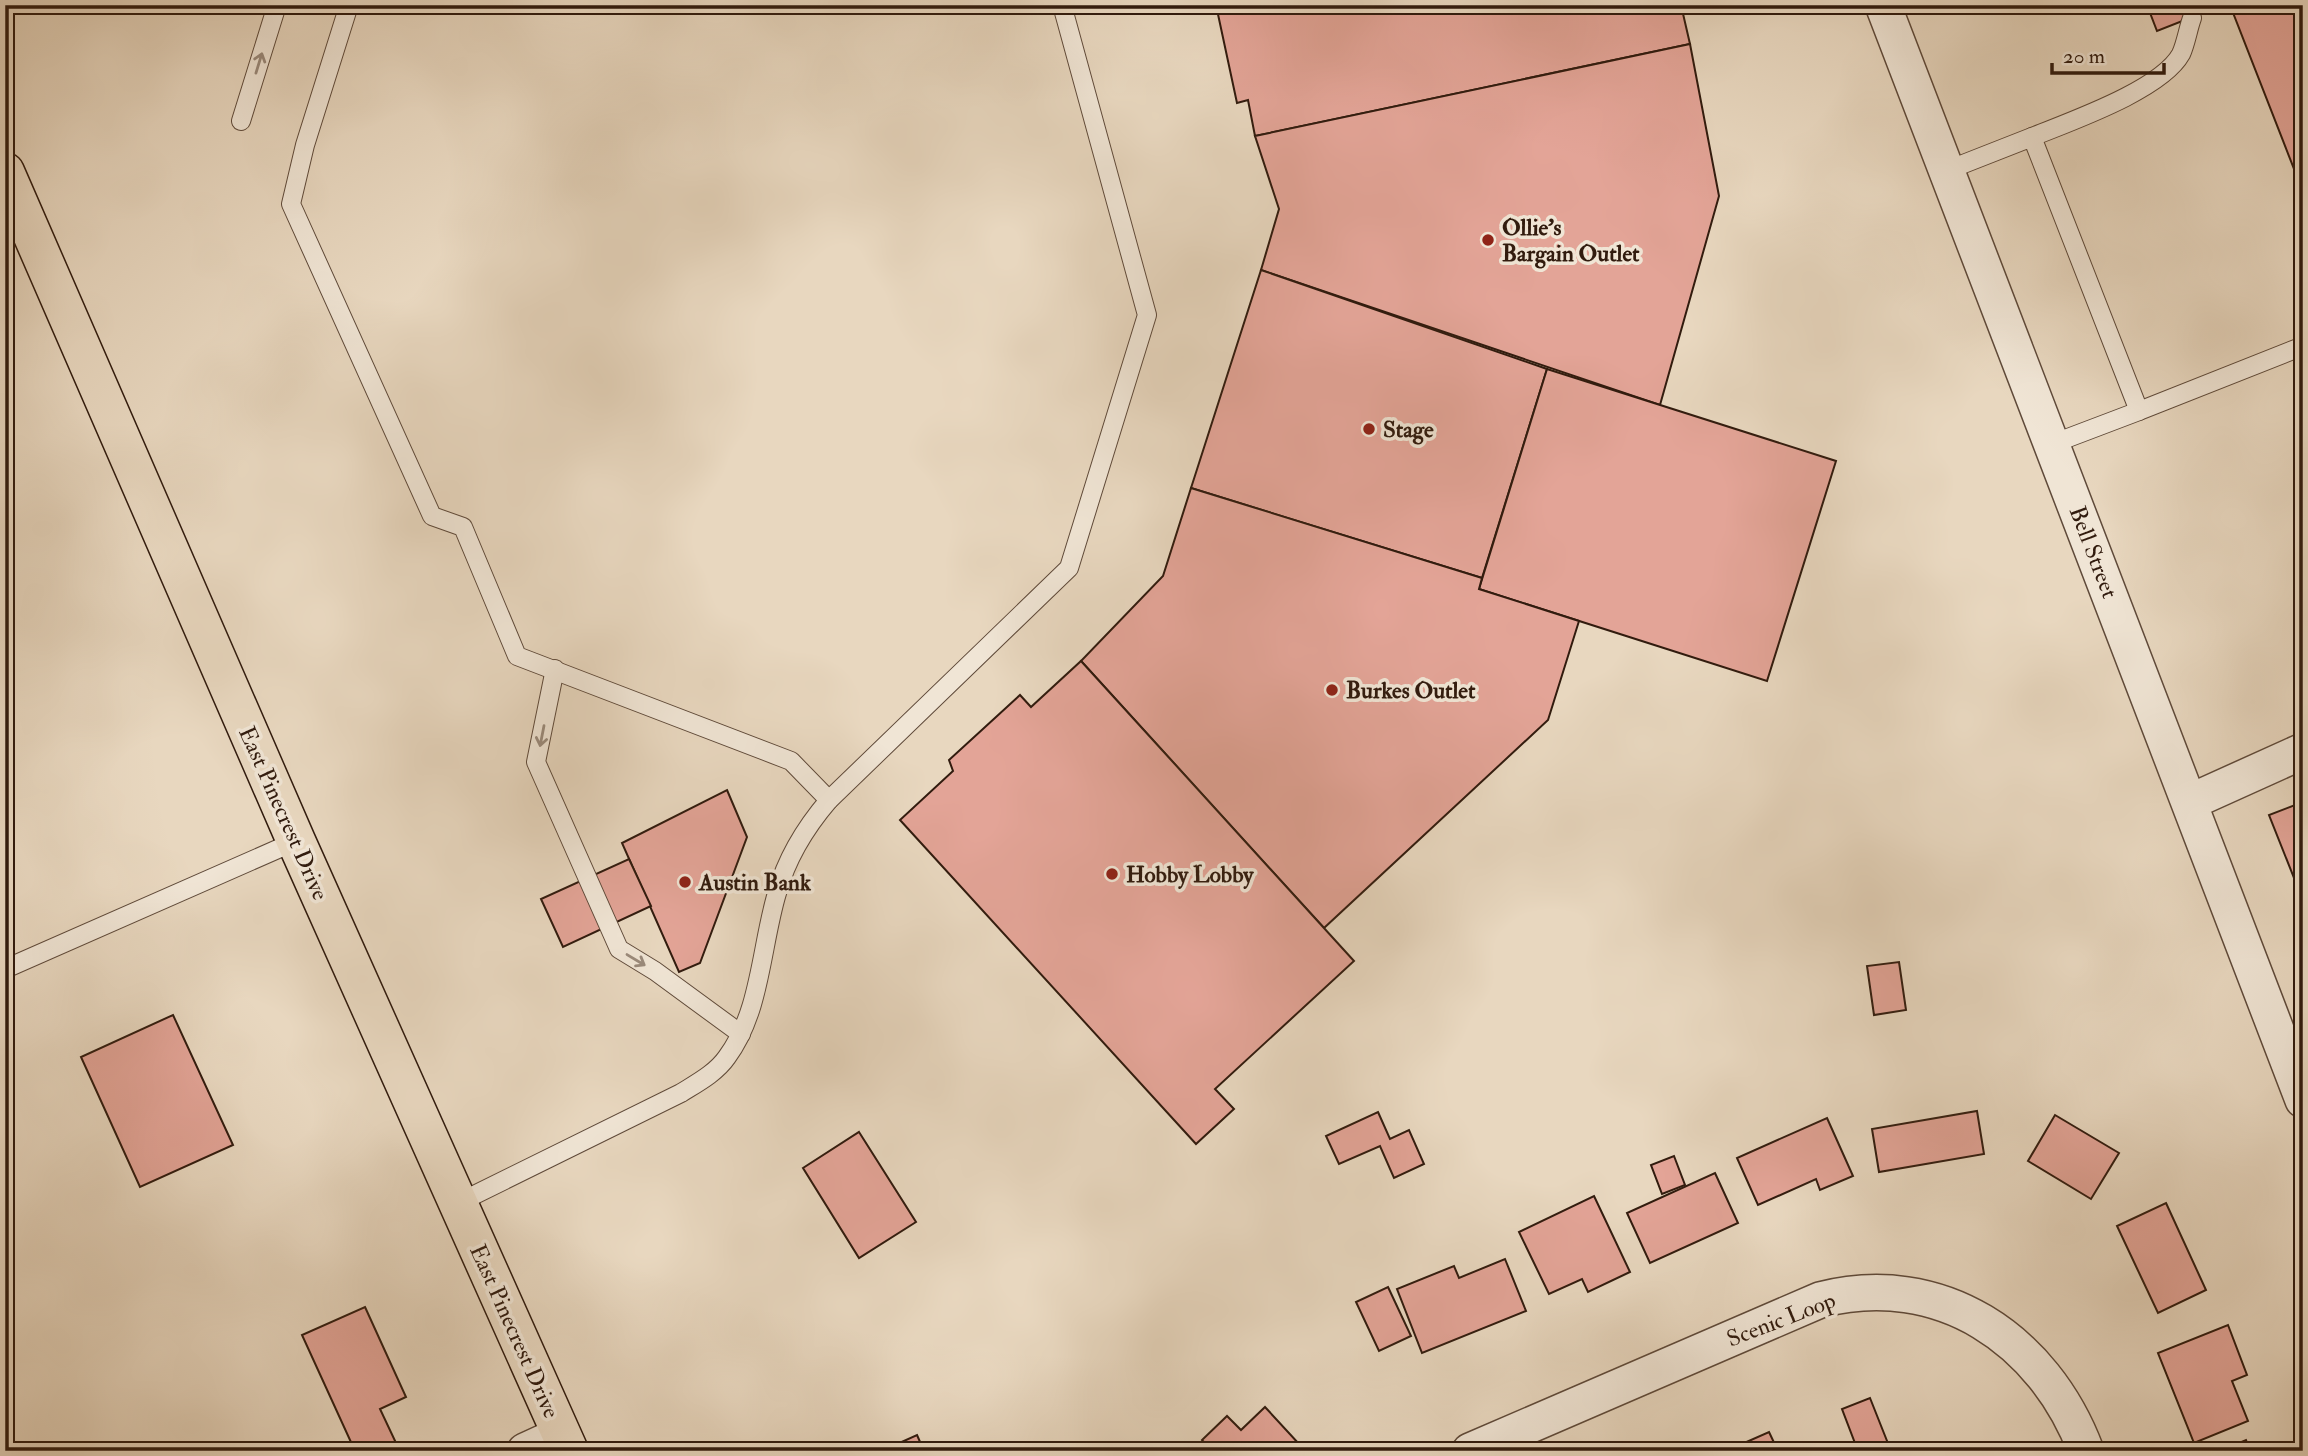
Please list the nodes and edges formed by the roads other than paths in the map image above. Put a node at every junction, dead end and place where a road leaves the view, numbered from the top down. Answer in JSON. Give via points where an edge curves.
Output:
{"nodes":[{"id":1,"x":277,"y":5,"type":"edge"},
{"id":2,"x":349,"y":5,"type":"edge"},
{"id":3,"x":1062,"y":5,"type":"edge"},
{"id":4,"x":1883,"y":5,"type":"edge"},
{"id":5,"x":2192,"y":18,"type":"dead end"},
{"id":6,"x":241,"y":121,"type":"dead end"},
{"id":7,"x":2032,"y":137,"type":"junction"},
{"id":8,"x":1948,"y":170,"type":"junction"},
{"id":9,"x":5,"y":172,"type":"edge"},
{"id":10,"x":2303,"y":346,"type":"edge"},
{"id":11,"x":2138,"y":411,"type":"junction"},
{"id":12,"x":2052,"y":444,"type":"junction"},
{"id":13,"x":555,"y":669,"type":"junction"},
{"id":14,"x":2303,"y":751,"type":"edge"},
{"id":15,"x":829,"y":800,"type":"junction"},
{"id":16,"x":2190,"y":802,"type":"junction"},
{"id":17,"x":296,"y":841,"type":"junction"},
{"id":18,"x":5,"y":969,"type":"edge"},
{"id":19,"x":741,"y":1034,"type":"junction"},
{"id":20,"x":2303,"y":1100,"type":"edge"},
{"id":21,"x":458,"y":1203,"type":"junction"},
{"id":22,"x":566,"y":1443,"type":"edge"},
{"id":23,"x":525,"y":1451,"type":"edge"},
{"id":24,"x":1470,"y":1451,"type":"edge"},
{"id":25,"x":2086,"y":1451,"type":"edge"}],
"edges":[{"from":6,"to":1,"type":"lane","one_way":true},
{"from":2,"to":13,"type":"lane","via":[[291,204],[432,516],[463,527],[517,656]]},
{"from":3,"to":15,"type":"lane","via":[[1147,315],[1069,568]]},
{"from":4,"to":8,"type":"street","name":"Bell Street"},
{"from":5,"to":7,"type":"lane","via":[[2180,55],[2154,81]]},
{"from":7,"to":8,"type":"lane"},
{"from":7,"to":11,"type":"lane"},
{"from":8,"to":12,"type":"street","name":"Bell Street"},
{"from":9,"to":17,"type":"main road","name":"East Pinecrest Drive"},
{"from":10,"to":11,"type":"lane"},
{"from":11,"to":12,"type":"lane"},
{"from":12,"to":16,"type":"street","name":"Bell Street"},
{"from":13,"to":15,"type":"lane","via":[[791,761]]},
{"from":13,"to":19,"type":"lane","one_way":true,"via":[[536,762],[619,950]]},
{"from":14,"to":16,"type":"street"},
{"from":15,"to":19,"type":"lane","via":[[786,866]]},
{"from":16,"to":20,"type":"street","name":"Bell Street"},
{"from":17,"to":18,"type":"lane"},
{"from":17,"to":21,"type":"main road","name":"East Pinecrest Drive"},
{"from":19,"to":21,"type":"lane","via":[[726,1059],[705,1078]]},
{"from":21,"to":22,"type":"main road","name":"East Pinecrest Drive"},
{"from":22,"to":23,"type":"street"},
{"from":24,"to":25,"type":"street","name":"Scenic Loop","via":[[1819,1300],[1893,1292],[1943,1303],[1998,1331],[2050,1383]]}]}
